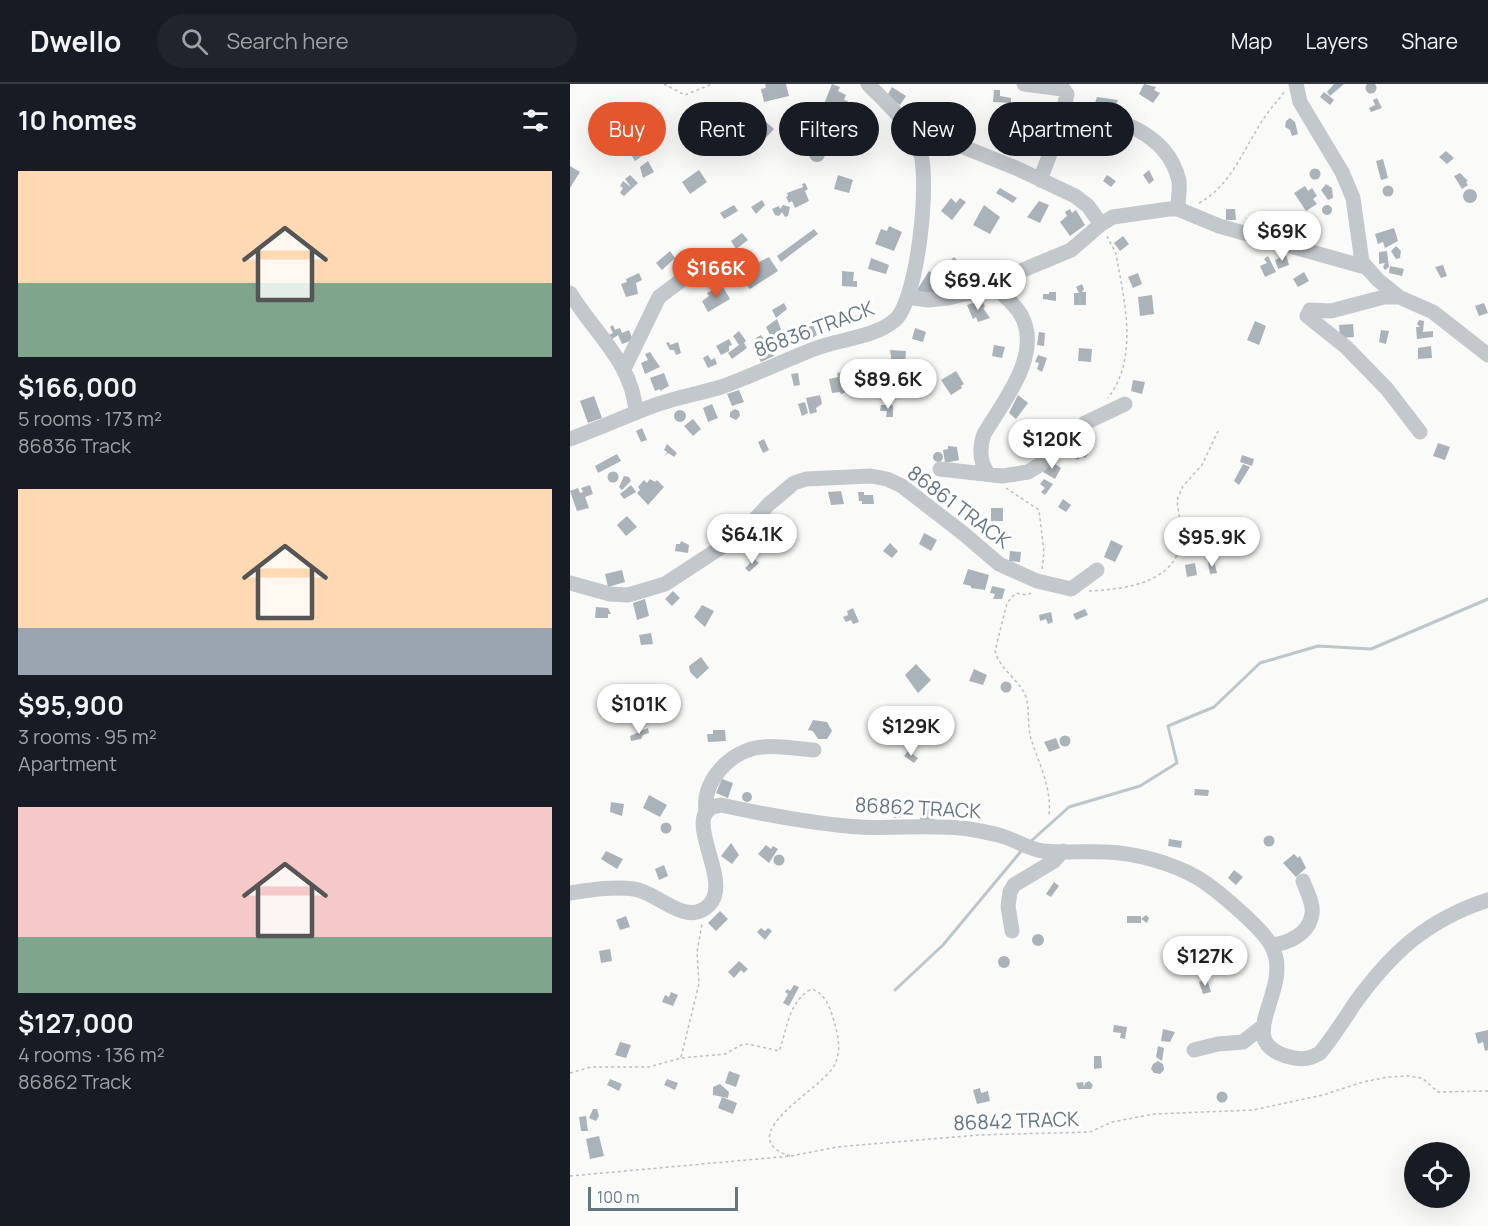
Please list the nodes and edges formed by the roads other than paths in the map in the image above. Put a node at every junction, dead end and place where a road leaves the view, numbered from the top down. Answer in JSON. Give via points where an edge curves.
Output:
{"nodes":[{"id":1,"x":868,"y":84,"type":"edge"},
{"id":2,"x":1024,"y":84,"type":"edge"},
{"id":3,"x":1296,"y":84,"type":"edge"},
{"id":4,"x":1066,"y":102,"type":"edge"},
{"id":5,"x":891,"y":111,"type":"edge"},
{"id":6,"x":1134,"y":129,"type":"edge"},
{"id":7,"x":976,"y":151,"type":"edge"},
{"id":8,"x":922,"y":156,"type":"edge"},
{"id":9,"x":1049,"y":156,"type":"edge"},
{"id":10,"x":1040,"y":180,"type":"junction"},
{"id":11,"x":1178,"y":209,"type":"junction"},
{"id":12,"x":1101,"y":224,"type":"junction"},
{"id":13,"x":1365,"y":267,"type":"junction"},
{"id":14,"x":691,"y":273,"type":"dead end"},
{"id":15,"x":995,"y":288,"type":"junction"},
{"id":16,"x":570,"y":293,"type":"edge"},
{"id":17,"x":908,"y":297,"type":"junction"},
{"id":18,"x":1399,"y":297,"type":"junction"},
{"id":19,"x":1488,"y":355,"type":"edge"},
{"id":20,"x":624,"y":369,"type":"junction"},
{"id":21,"x":1125,"y":404,"type":"dead end"},
{"id":22,"x":636,"y":413,"type":"junction"},
{"id":23,"x":1420,"y":432,"type":"dead end"},
{"id":24,"x":570,"y":439,"type":"edge"},
{"id":25,"x":940,"y":470,"type":"dead end"},
{"id":26,"x":988,"y":474,"type":"junction"},
{"id":27,"x":1097,"y":570,"type":"dead end"},
{"id":28,"x":570,"y":583,"type":"edge"},
{"id":29,"x":814,"y":750,"type":"dead end"},
{"id":30,"x":706,"y":812,"type":"junction"},
{"id":31,"x":1063,"y":850,"type":"junction"},
{"id":32,"x":1303,"y":881,"type":"dead end"},
{"id":33,"x":570,"y":893,"type":"edge"},
{"id":34,"x":1488,"y":900,"type":"edge"},
{"id":35,"x":1012,"y":931,"type":"dead end"},
{"id":36,"x":1272,"y":945,"type":"junction"},
{"id":37,"x":1262,"y":1027,"type":"junction"},
{"id":38,"x":1194,"y":1050,"type":"dead end"}],
"edges":[{"from":1,"to":5,"type":"street","name":"86836 TRACK"},
{"from":2,"to":4,"type":"street","via":[[1063,89]]},
{"from":3,"to":13,"type":"street","via":[[1300,102],[1353,198],[1359,252]]},
{"from":6,"to":11,"type":"street","via":[[1155,142],[1169,158],[1179,184]]},
{"from":7,"to":10,"type":"street"},
{"from":8,"to":17,"type":"street","name":"86836 TRACK","via":[[923,219]]},
{"from":9,"to":10,"type":"street"},
{"from":10,"to":12,"type":"street","via":[[1075,196]]},
{"from":11,"to":12,"type":"street","via":[[1127,213]]},
{"from":11,"to":13,"type":"street","via":[[1218,226]]},
{"from":12,"to":15,"type":"street","via":[[1071,250],[1023,270]]},
{"from":13,"to":18,"type":"street"},
{"from":14,"to":20,"type":"street","via":[[659,297]]},
{"from":15,"to":17,"type":"street","via":[[948,298]]},
{"from":15,"to":26,"type":"street","via":[[1020,313],[1026,329],[1026,347],[1018,376],[981,443]]},
{"from":16,"to":20,"type":"street"},
{"from":17,"to":22,"type":"street","name":"86836 TRACK","via":[[896,320],[883,328]]},
{"from":18,"to":19,"type":"street","via":[[1433,312]]},
{"from":18,"to":23,"type":"street","via":[[1384,297],[1331,311],[1310,310],[1307,316],[1346,347],[1387,389]]},
{"from":20,"to":22,"type":"street","via":[[635,396]]},
{"from":21,"to":26,"type":"street","via":[[1085,423],[1035,469],[1013,475]]},
{"from":22,"to":24,"type":"street","name":"86836 TRACK"},
{"from":25,"to":26,"type":"street"},
{"from":27,"to":28,"type":"street","name":"86861 TRACK","via":[[1071,589],[1037,581],[999,564],[902,486],[879,478],[851,476],[794,483],[740,535],[665,584],[628,595]]},
{"from":29,"to":30,"type":"street","via":[[762,747],[737,755],[713,778],[706,796]]},
{"from":30,"to":31,"type":"street","name":"86862 TRACK","via":[[721,805],[827,824],[966,829],[1006,837],[1042,851]]},
{"from":30,"to":33,"type":"street","via":[[703,830],[716,881],[715,895],[698,912],[688,913],[633,888]]},
{"from":31,"to":35,"type":"street","via":[[1054,861],[1014,885],[1008,906]]},
{"from":31,"to":36,"type":"street","name":"86862 TRACK","via":[[1120,853],[1192,874],[1207,883]]},
{"from":32,"to":36,"type":"street","via":[[1312,915],[1294,938]]},
{"from":34,"to":37,"type":"street","via":[[1447,916],[1398,951],[1320,1053],[1300,1060],[1275,1052],[1262,1037]]},
{"from":36,"to":37,"type":"street","via":[[1278,978]]},
{"from":37,"to":38,"type":"street","via":[[1243,1042]]}]}
